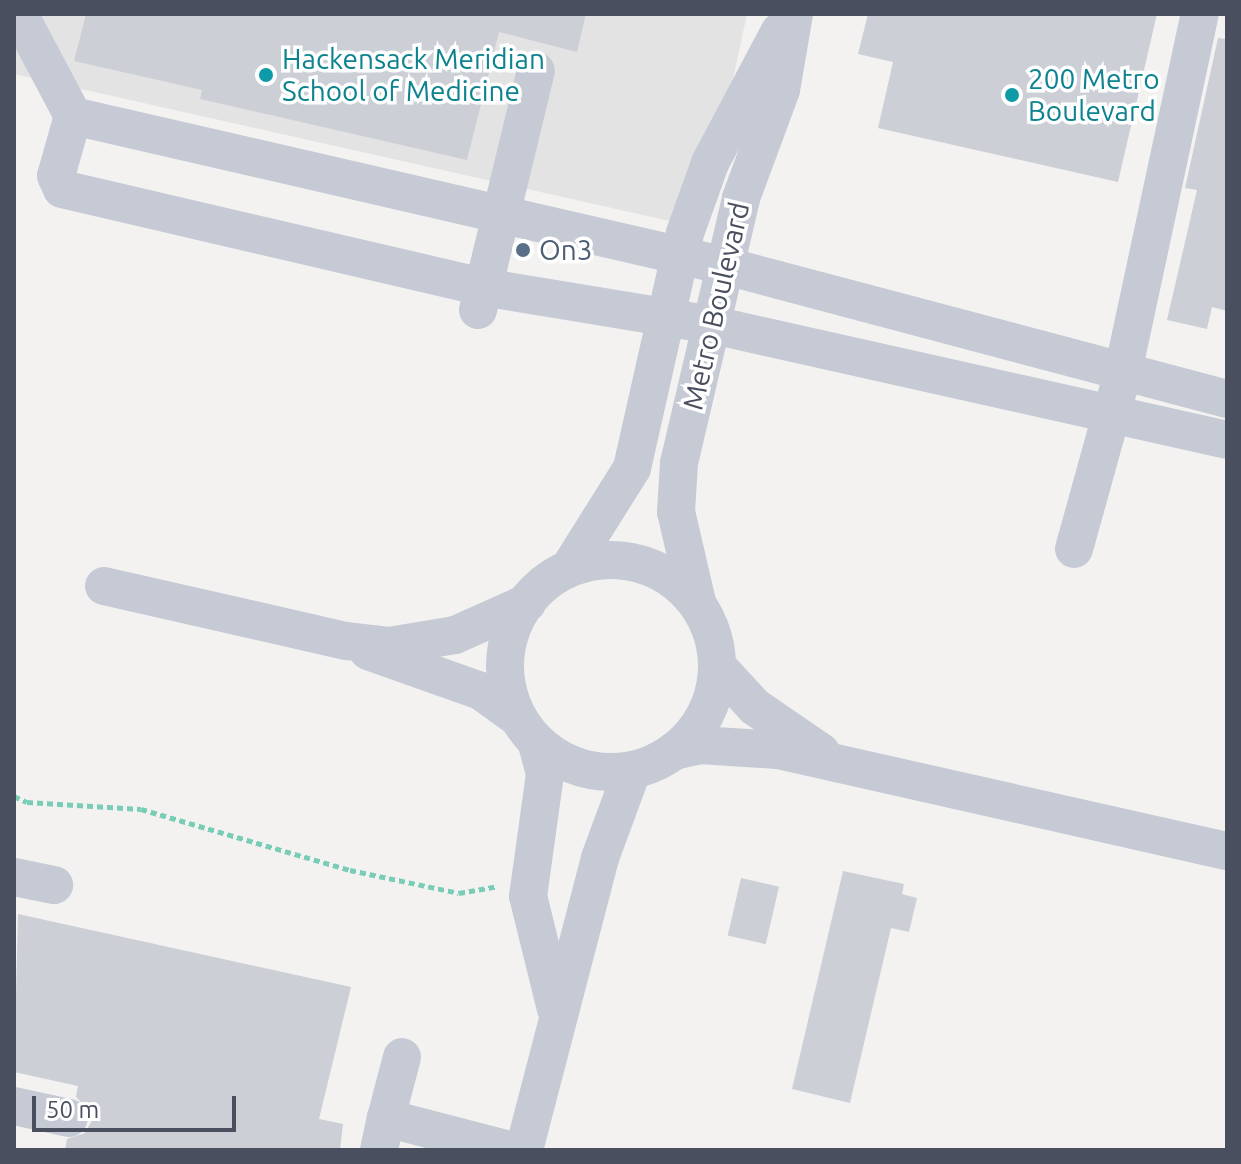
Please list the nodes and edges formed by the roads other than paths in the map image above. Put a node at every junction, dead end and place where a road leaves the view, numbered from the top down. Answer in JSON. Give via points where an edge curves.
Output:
{"nodes":[{"id":1,"x":19,"y":14,"type":"edge"},
{"id":2,"x":792,"y":14,"type":"edge"},
{"id":3,"x":1200,"y":14,"type":"edge"},
{"id":4,"x":536,"y":71,"type":"dead end"},
{"id":5,"x":73,"y":116,"type":"junction"},
{"id":6,"x":501,"y":217,"type":"junction"},
{"id":7,"x":680,"y":258,"type":"junction"},
{"id":8,"x":726,"y":266,"type":"junction"},
{"id":9,"x":480,"y":298,"type":"junction"},
{"id":10,"x":664,"y":320,"type":"junction"},
{"id":11,"x":713,"y":325,"type":"junction"},
{"id":12,"x":1123,"y":372,"type":"junction"},
{"id":13,"x":1227,"y":399,"type":"edge"},
{"id":14,"x":1112,"y":414,"type":"junction"},
{"id":15,"x":1227,"y":440,"type":"edge"},
{"id":16,"x":1074,"y":549,"type":"dead end"},
{"id":17,"x":570,"y":567,"type":"junction"},
{"id":18,"x":104,"y":586,"type":"dead end"},
{"id":19,"x":697,"y":602,"type":"junction"},
{"id":20,"x":527,"y":603,"type":"junction"},
{"id":21,"x":347,"y":641,"type":"junction"},
{"id":22,"x":717,"y":666,"type":"junction"},
{"id":23,"x":527,"y":730,"type":"junction"},
{"id":24,"x":674,"y":751,"type":"junction"},
{"id":25,"x":849,"y":765,"type":"junction"},
{"id":26,"x":632,"y":771,"type":"junction"},
{"id":27,"x":1227,"y":851,"type":"edge"},
{"id":28,"x":14,"y":877,"type":"edge"},
{"id":29,"x":54,"y":885,"type":"dead end"},
{"id":30,"x":557,"y":1016,"type":"junction"},
{"id":31,"x":402,"y":1057,"type":"dead end"},
{"id":32,"x":14,"y":1106,"type":"edge"},
{"id":33,"x":69,"y":1118,"type":"dead end"},
{"id":34,"x":382,"y":1134,"type":"edge"},
{"id":35,"x":510,"y":1150,"type":"edge"},
{"id":36,"x":524,"y":1150,"type":"edge"}],
"edges":[{"from":1,"to":5,"type":"lane"},
{"from":2,"to":7,"type":"lane","name":"Metro Boulevard","via":[[710,163]]},
{"from":2,"to":8,"type":"lane","name":"Metro Boulevard","via":[[781,90],[741,198]]},
{"from":3,"to":12,"type":"lane"},
{"from":4,"to":6,"type":"lane"},
{"from":5,"to":6,"type":"lane"},
{"from":5,"to":9,"type":"lane","via":[[56,176],[62,189]]},
{"from":6,"to":7,"type":"lane"},
{"from":6,"to":9,"type":"lane"},
{"from":7,"to":8,"type":"lane"},
{"from":7,"to":10,"type":"lane","name":"Metro Boulevard"},
{"from":8,"to":11,"type":"lane","name":"Metro Boulevard"},
{"from":8,"to":12,"type":"lane"},
{"from":9,"to":10,"type":"lane"},
{"from":10,"to":11,"type":"lane"},
{"from":10,"to":17,"type":"lane","name":"Metro Boulevard","via":[[632,468]]},
{"from":11,"to":14,"type":"lane"},
{"from":11,"to":19,"type":"lane","name":"Metro Boulevard","via":[[679,463],[676,512]]},
{"from":12,"to":13,"type":"lane"},
{"from":12,"to":14,"type":"lane"},
{"from":14,"to":15,"type":"lane"},
{"from":14,"to":16,"type":"lane"},
{"from":17,"to":19,"type":"lane","via":[[606,559],[642,564],[675,580]]},
{"from":17,"to":20,"type":"lane","via":[[539,587]]},
{"from":18,"to":21,"type":"lane"},
{"from":19,"to":22,"type":"lane","via":[[716,640]]},
{"from":20,"to":21,"type":"lane","via":[[455,635],[389,646]]},
{"from":20,"to":23,"type":"lane","via":[[505,651],[506,685]]},
{"from":21,"to":23,"type":"lane","via":[[386,660],[481,691]]},
{"from":22,"to":24,"type":"lane","via":[[710,709],[691,738]]},
{"from":22,"to":25,"type":"lane","via":[[755,707],[810,747]]},
{"from":23,"to":26,"type":"lane","via":[[566,763],[598,773]]},
{"from":23,"to":30,"type":"lane","via":[[545,774],[528,896],[551,973]]},
{"from":24,"to":25,"type":"lane","via":[[699,745],[778,750]]},
{"from":24,"to":26,"type":"lane"},
{"from":25,"to":27,"type":"lane"},
{"from":26,"to":30,"type":"lane","via":[[600,858]]},
{"from":28,"to":29,"type":"lane"},
{"from":30,"to":36,"type":"lane"},
{"from":31,"to":34,"type":"lane"},
{"from":32,"to":33,"type":"lane"},
{"from":34,"to":35,"type":"lane"}]}
